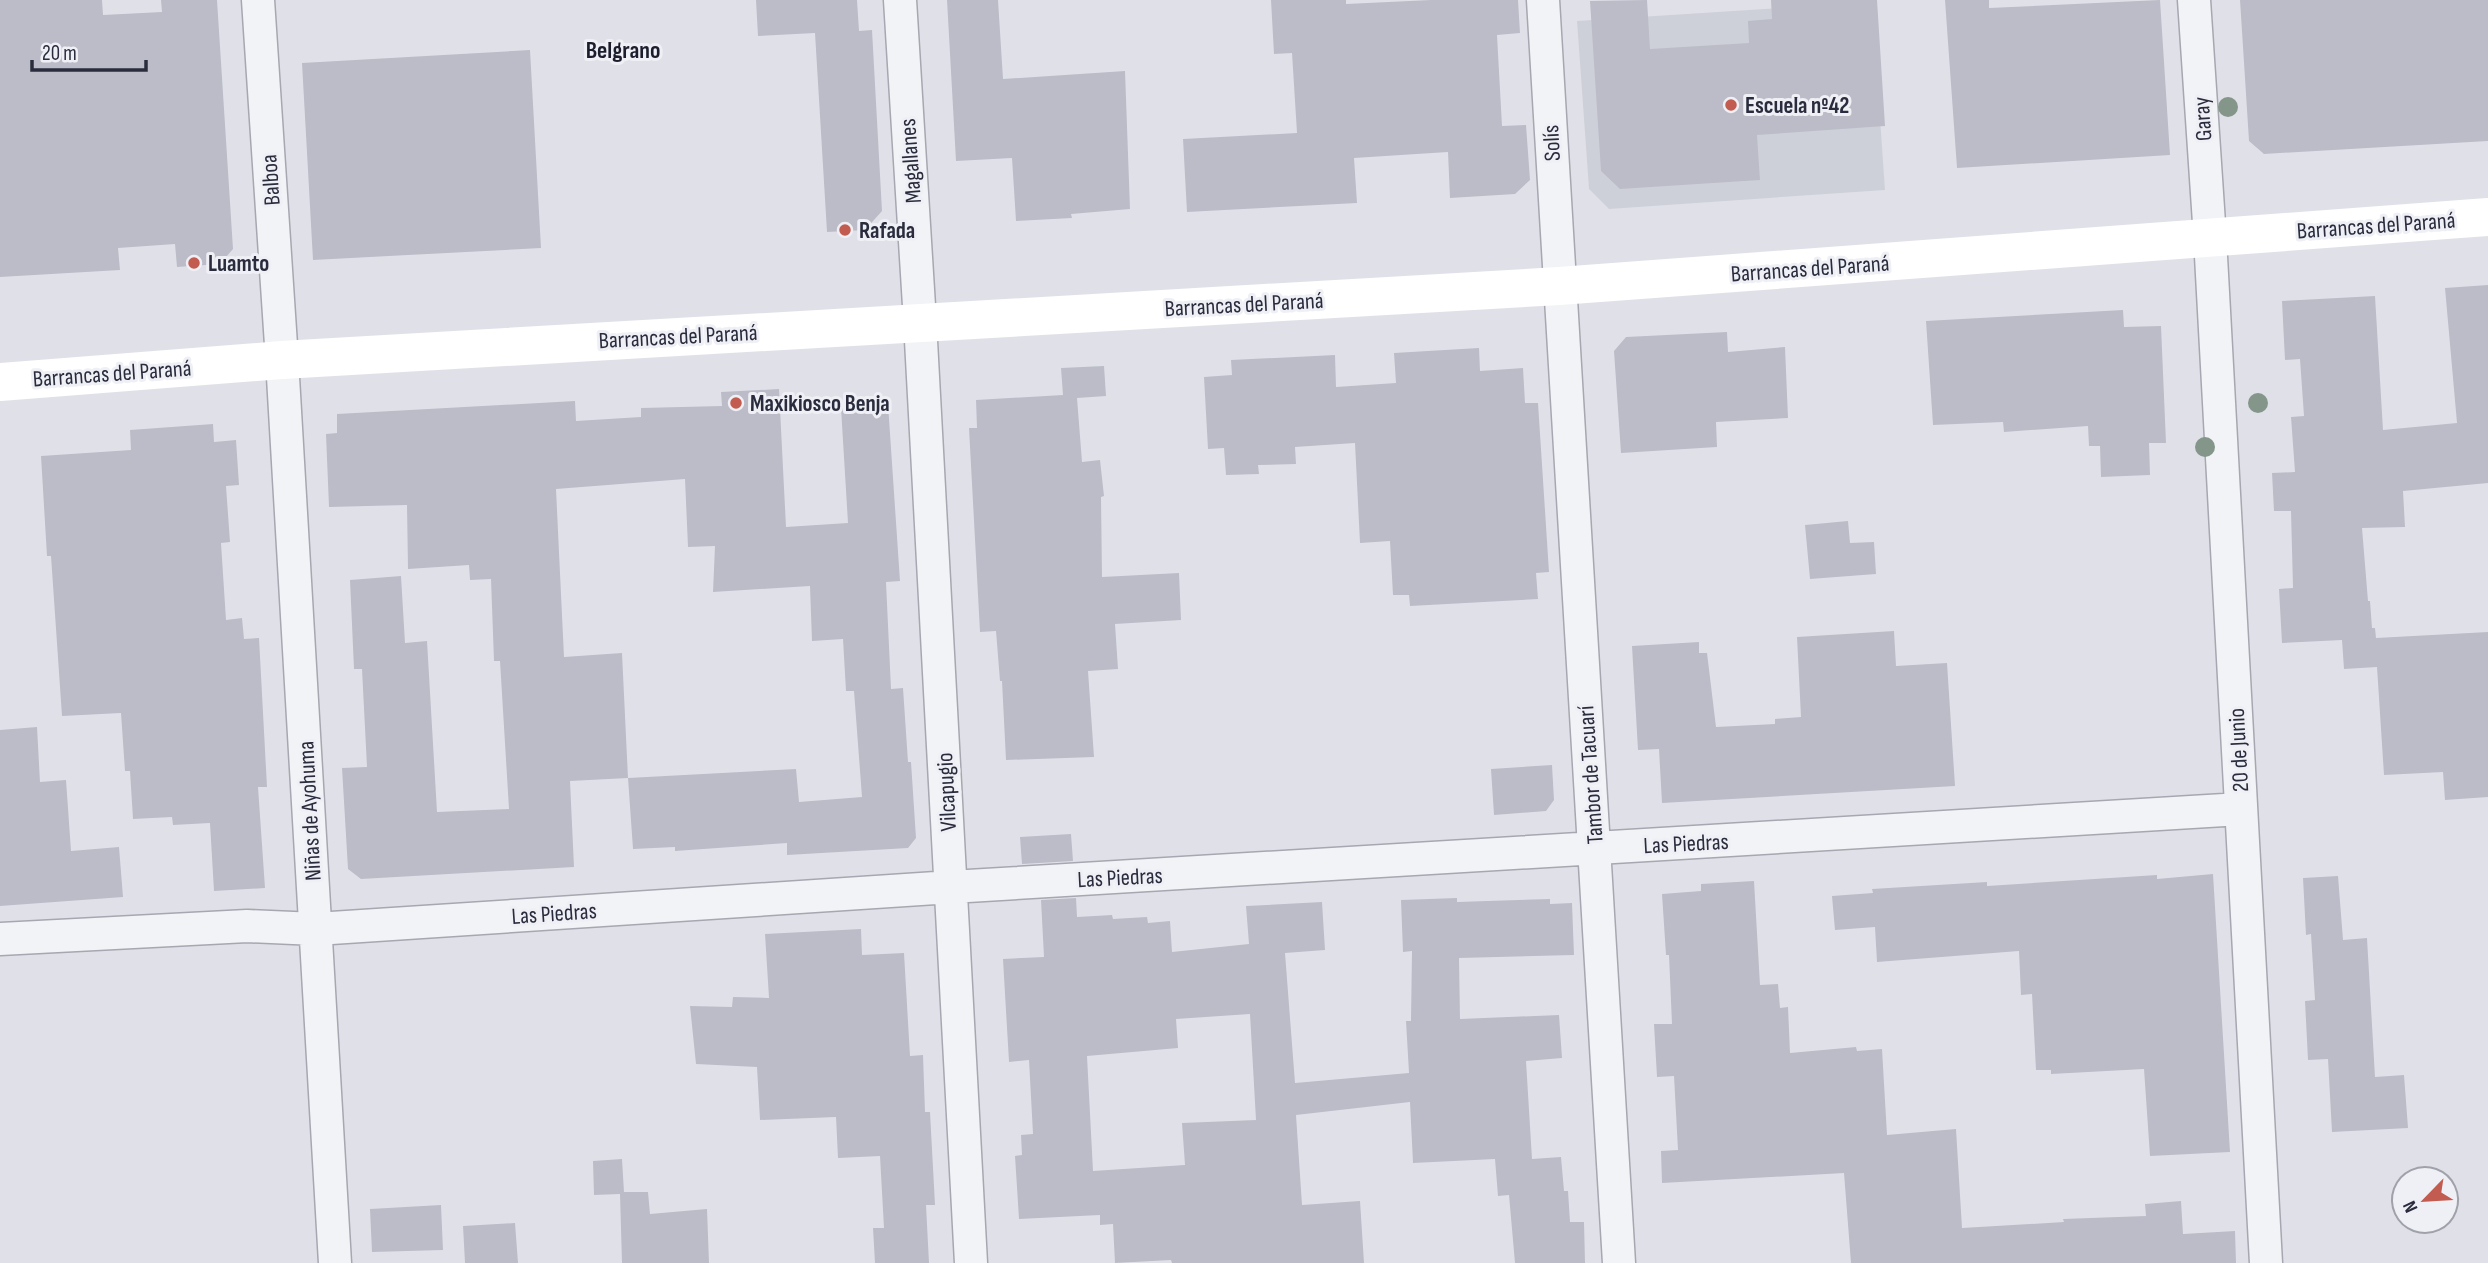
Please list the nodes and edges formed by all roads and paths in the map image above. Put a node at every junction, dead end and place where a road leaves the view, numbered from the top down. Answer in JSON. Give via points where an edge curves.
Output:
{"nodes":[{"id":1,"x":258,"y":0,"type":"edge"},
{"id":2,"x":900,"y":0,"type":"edge"},
{"id":3,"x":1543,"y":0,"type":"edge"},
{"id":4,"x":2194,"y":0,"type":"edge"},
{"id":5,"x":2488,"y":217,"type":"edge"},
{"id":6,"x":2210,"y":238,"type":"junction"},
{"id":7,"x":1559,"y":286,"type":"junction"},
{"id":8,"x":920,"y":322,"type":"junction"},
{"id":9,"x":282,"y":360,"type":"junction"},
{"id":10,"x":0,"y":382,"type":"edge"},
{"id":11,"x":2241,"y":809,"type":"junction"},
{"id":12,"x":1594,"y":848,"type":"junction"},
{"id":13,"x":951,"y":887,"type":"junction"},
{"id":14,"x":316,"y":929,"type":"junction"},
{"id":15,"x":0,"y":939,"type":"edge"},
{"id":16,"x":335,"y":1263,"type":"edge"},
{"id":17,"x":971,"y":1263,"type":"edge"},
{"id":18,"x":1619,"y":1263,"type":"edge"},
{"id":19,"x":2266,"y":1263,"type":"edge"}],
"edges":[{"from":1,"to":9,"type":"street","name":"Balboa"},
{"from":2,"to":8,"type":"street","name":"Magallanes"},
{"from":3,"to":7,"type":"street","name":"Solís"},
{"from":4,"to":6,"type":"street","name":"Garay"},
{"from":5,"to":6,"type":"main road","name":"Barrancas del Paraná"},
{"from":6,"to":7,"type":"main road","name":"Barrancas del Paraná"},
{"from":6,"to":11,"type":"street","name":"20 de Junio"},
{"from":7,"to":8,"type":"main road","name":"Barrancas del Paraná"},
{"from":7,"to":12,"type":"street","name":"Tambor de Tacuarí"},
{"from":8,"to":9,"type":"main road","name":"Barrancas del Paraná"},
{"from":8,"to":13,"type":"street","name":"Vilcapugio"},
{"from":9,"to":10,"type":"main road","name":"Barrancas del Paraná"},
{"from":9,"to":14,"type":"street","name":"Niñas de Ayohuma"},
{"from":11,"to":12,"type":"street","name":"Las Piedras"},
{"from":11,"to":19,"type":"street","name":"20 de Junio"},
{"from":12,"to":13,"type":"street","name":"Las Piedras"},
{"from":12,"to":18,"type":"street","name":"Tambor de Tacuarí"},
{"from":13,"to":14,"type":"street","name":"Las Piedras"},
{"from":13,"to":17,"type":"street","name":"Vilcapugio"},
{"from":14,"to":15,"type":"street","name":"Las Piedras","via":[[247,926]]},
{"from":14,"to":16,"type":"street","name":"Niñas de Ayohuma"}]}
